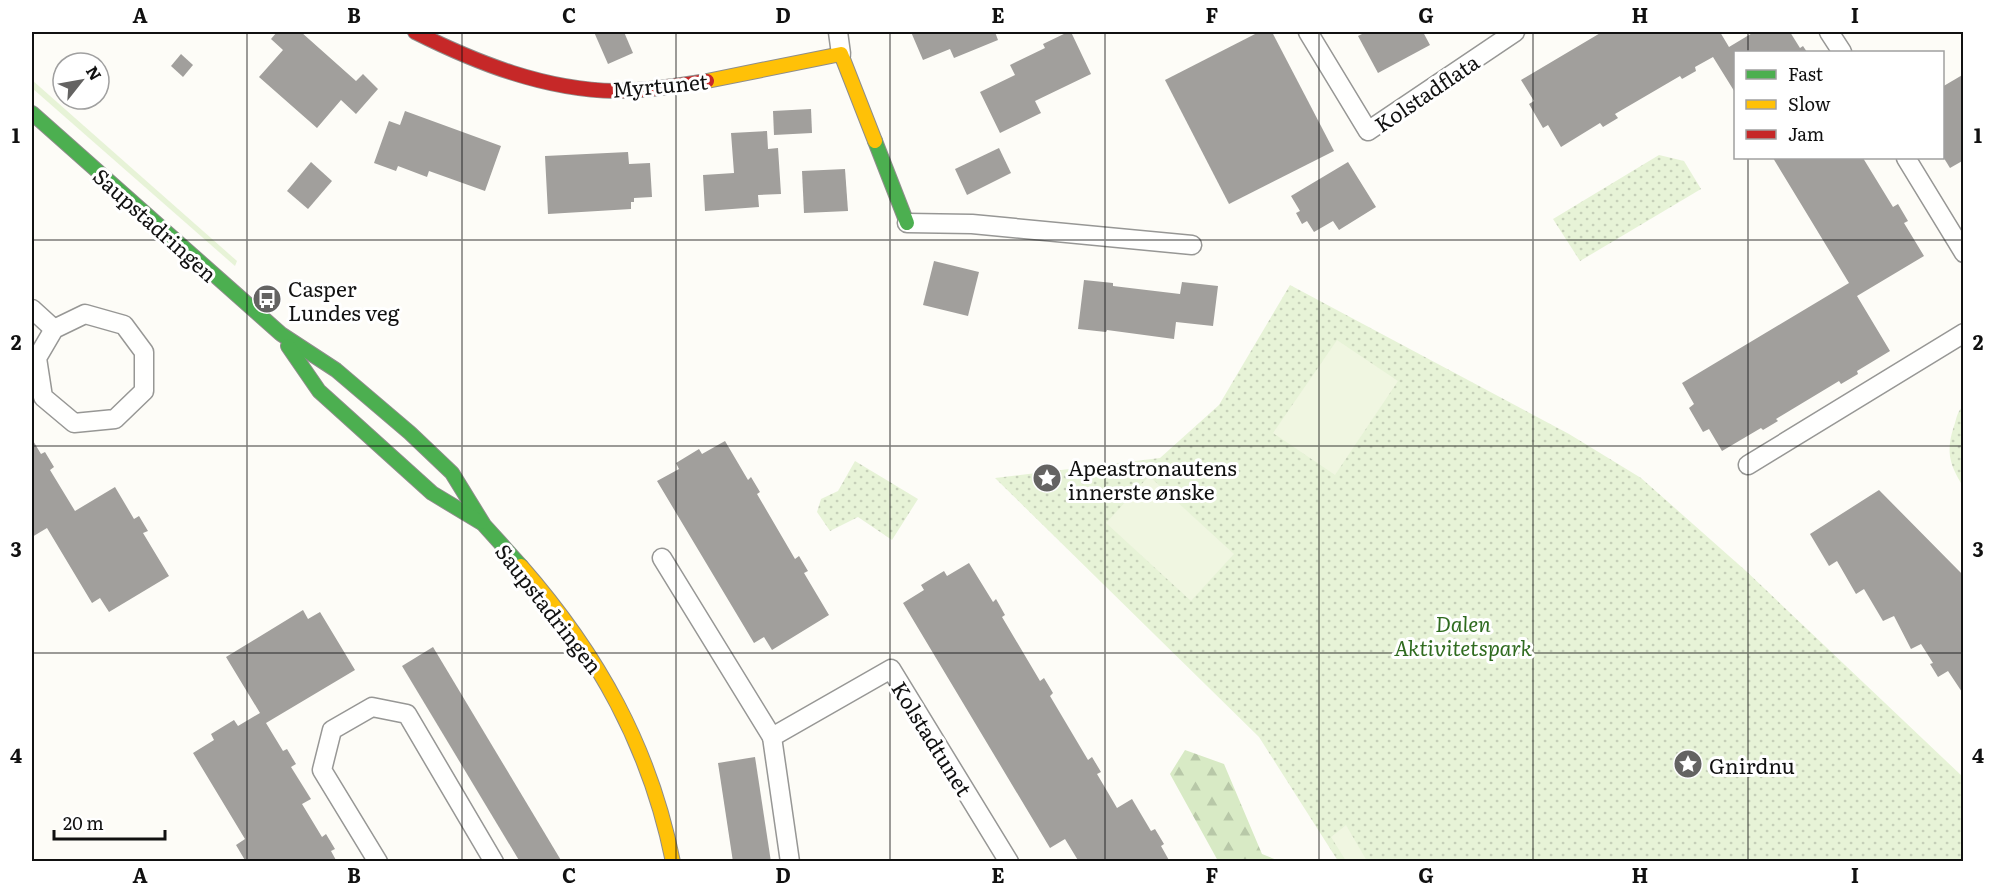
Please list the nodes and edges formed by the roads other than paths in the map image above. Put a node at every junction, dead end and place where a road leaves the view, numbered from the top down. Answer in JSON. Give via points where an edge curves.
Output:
{"nodes":[{"id":1,"x":415,"y":32,"type":"edge"},
{"id":2,"x":838,"y":32,"type":"edge"},
{"id":3,"x":1308,"y":32,"type":"edge"},
{"id":4,"x":1515,"y":32,"type":"edge"},
{"id":5,"x":1829,"y":32,"type":"edge"},
{"id":6,"x":1841,"y":51,"type":"edge"},
{"id":7,"x":841,"y":54,"type":"junction"},
{"id":8,"x":32,"y":113,"type":"edge"},
{"id":9,"x":1907,"y":159,"type":"edge"},
{"id":10,"x":908,"y":223,"type":"joint"},
{"id":11,"x":1192,"y":245,"type":"dead end"},
{"id":12,"x":1964,"y":253,"type":"edge"},
{"id":13,"x":32,"y":309,"type":"edge"},
{"id":14,"x":54,"y":329,"type":"junction"},
{"id":15,"x":1964,"y":333,"type":"edge"},
{"id":16,"x":281,"y":334,"type":"junction"},
{"id":17,"x":1748,"y":465,"type":"dead end"},
{"id":18,"x":484,"y":525,"type":"junction"},
{"id":19,"x":662,"y":558,"type":"dead end"},
{"id":20,"x":772,"y":737,"type":"junction"},
{"id":21,"x":378,"y":861,"type":"edge"},
{"id":22,"x":494,"y":861,"type":"edge"},
{"id":23,"x":673,"y":861,"type":"edge"},
{"id":24,"x":790,"y":861,"type":"edge"},
{"id":25,"x":1009,"y":861,"type":"edge"}],
"edges":[{"from":1,"to":7,"type":"street","name":"Myrtunet","via":[[495,67],[601,90],[641,90],[704,82]]},
{"from":2,"to":7,"type":"lane"},
{"from":3,"to":4,"type":"lane","name":"Kolstadflata","via":[[1368,131]]},
{"from":5,"to":6,"type":"lane"},
{"from":7,"to":10,"type":"street"},
{"from":8,"to":16,"type":"street","name":"Saupstadringen"},
{"from":9,"to":12,"type":"lane"},
{"from":10,"to":11,"type":"lane","via":[[972,224]]},
{"from":13,"to":14,"type":"lane"},
{"from":14,"to":14,"type":"lane","via":[[37,358],[43,397],[74,423],[115,419],[144,391],[144,352],[124,325],[85,314]]},
{"from":15,"to":17,"type":"lane"},
{"from":16,"to":18,"type":"street","name":"Saupstadringen","via":[[319,390],[432,494]]},
{"from":16,"to":18,"type":"street","name":"Saupstadringen","via":[[336,370],[410,433],[452,473]]},
{"from":18,"to":23,"type":"street","name":"Saupstadringen","via":[[542,590],[608,683],[661,811]]},
{"from":19,"to":20,"type":"lane"},
{"from":20,"to":24,"type":"lane"},
{"from":20,"to":25,"type":"lane","name":"Kolstadtunet","via":[[891,669]]},
{"from":21,"to":22,"type":"lane","via":[[322,770],[332,730],[372,707],[407,714]]}]}
